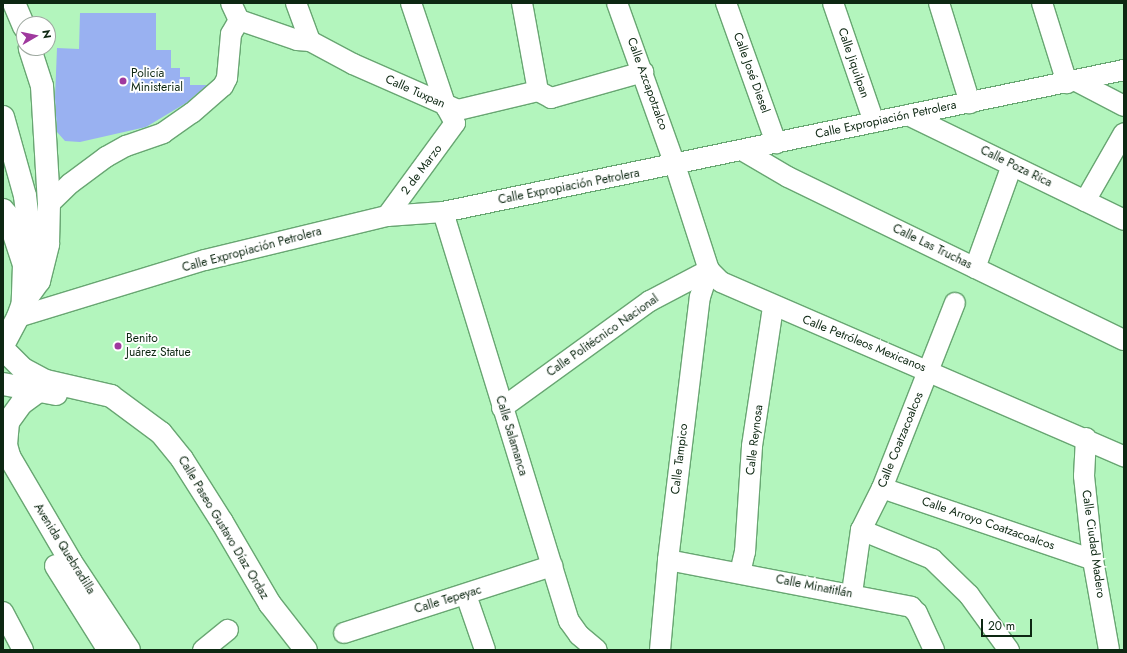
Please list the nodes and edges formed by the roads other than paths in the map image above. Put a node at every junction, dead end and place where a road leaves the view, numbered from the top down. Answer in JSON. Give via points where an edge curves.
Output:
{"nodes":[{"id":1,"x":14,"y":3,"type":"edge"},
{"id":2,"x":296,"y":3,"type":"edge"},
{"id":3,"x":411,"y":3,"type":"edge"},
{"id":4,"x":522,"y":3,"type":"edge"},
{"id":5,"x":617,"y":3,"type":"edge"},
{"id":6,"x":726,"y":3,"type":"edge"},
{"id":7,"x":832,"y":3,"type":"edge"},
{"id":8,"x":939,"y":3,"type":"edge"},
{"id":9,"x":1042,"y":3,"type":"edge"},
{"id":10,"x":235,"y":12,"type":"edge"},
{"id":11,"x":19,"y":16,"type":"edge"},
{"id":12,"x":310,"y":41,"type":"junction"},
{"id":13,"x":33,"y":56,"type":"edge"},
{"id":14,"x":1124,"y":70,"type":"edge"},
{"id":15,"x":643,"y":72,"type":"junction"},
{"id":16,"x":1072,"y":82,"type":"junction"},
{"id":17,"x":538,"y":91,"type":"junction"},
{"id":18,"x":970,"y":103,"type":"junction"},
{"id":19,"x":1124,"y":106,"type":"edge"},
{"id":20,"x":451,"y":115,"type":"junction"},
{"id":21,"x":908,"y":115,"type":"junction"},
{"id":22,"x":3,"y":117,"type":"edge"},
{"id":23,"x":874,"y":122,"type":"junction"},
{"id":24,"x":1124,"y":132,"type":"edge"},
{"id":25,"x":776,"y":143,"type":"junction"},
{"id":26,"x":742,"y":150,"type":"junction"},
{"id":27,"x":675,"y":165,"type":"junction"},
{"id":28,"x":1012,"y":165,"type":"junction"},
{"id":29,"x":1085,"y":201,"type":"junction"},
{"id":30,"x":49,"y":204,"type":"junction"},
{"id":31,"x":3,"y":210,"type":"edge"},
{"id":32,"x":443,"y":212,"type":"junction"},
{"id":33,"x":387,"y":216,"type":"junction"},
{"id":34,"x":1124,"y":220,"type":"edge"},
{"id":35,"x":23,"y":251,"type":"junction"},
{"id":36,"x":975,"y":268,"type":"junction"},
{"id":37,"x":708,"y":270,"type":"junction"},
{"id":38,"x":956,"y":303,"type":"dead end"},
{"id":39,"x":773,"y":307,"type":"junction"},
{"id":40,"x":21,"y":310,"type":"junction"},
{"id":41,"x":1124,"y":340,"type":"edge"},
{"id":42,"x":3,"y":345,"type":"edge"},
{"id":43,"x":3,"y":349,"type":"edge"},
{"id":44,"x":928,"y":371,"type":"junction"},
{"id":45,"x":3,"y":384,"type":"edge"},
{"id":46,"x":40,"y":390,"type":"junction"},
{"id":47,"x":502,"y":408,"type":"junction"},
{"id":48,"x":134,"y":413,"type":"junction"},
{"id":49,"x":1086,"y":438,"type":"junction"},
{"id":50,"x":1124,"y":456,"type":"edge"},
{"id":51,"x":6,"y":461,"type":"edge"},
{"id":52,"x":882,"y":488,"type":"junction"},
{"id":53,"x":861,"y":530,"type":"junction"},
{"id":54,"x":668,"y":560,"type":"junction"},
{"id":55,"x":1093,"y":560,"type":"junction"},
{"id":56,"x":552,"y":566,"type":"junction"},
{"id":57,"x":740,"y":573,"type":"junction"},
{"id":58,"x":852,"y":593,"type":"junction"},
{"id":59,"x":466,"y":595,"type":"junction"},
{"id":60,"x":3,"y":612,"type":"edge"},
{"id":61,"x":228,"y":630,"type":"dead end"},
{"id":62,"x":344,"y":633,"type":"dead end"},
{"id":63,"x":1114,"y":642,"type":"edge"},
{"id":64,"x":23,"y":650,"type":"edge"},
{"id":65,"x":109,"y":650,"type":"edge"},
{"id":66,"x":129,"y":650,"type":"edge"},
{"id":67,"x":203,"y":650,"type":"edge"},
{"id":68,"x":306,"y":650,"type":"edge"},
{"id":69,"x":485,"y":650,"type":"edge"},
{"id":70,"x":598,"y":650,"type":"edge"},
{"id":71,"x":660,"y":650,"type":"edge"},
{"id":72,"x":934,"y":650,"type":"edge"},
{"id":73,"x":1009,"y":650,"type":"edge"}],
"edges":[{"from":1,"to":11,"type":"main road"},
{"from":2,"to":12,"type":"street"},
{"from":3,"to":20,"type":"street"},
{"from":4,"to":17,"type":"street"},
{"from":5,"to":15,"type":"street","name":"Calle Azcapotzalco"},
{"from":6,"to":25,"type":"street","name":"Calle José Diesel"},
{"from":7,"to":23,"type":"street","name":"Calle Jiquilpan"},
{"from":8,"to":18,"type":"street"},
{"from":9,"to":16,"type":"street"},
{"from":10,"to":12,"type":"street","name":"Calle Tuxpan","via":[[297,40]]},
{"from":10,"to":30,"type":"street","via":[[227,78],[223,86],[192,114],[163,133],[126,146],[106,157],[71,183]]},
{"from":12,"to":20,"type":"street","name":"Calle Tuxpan"},
{"from":13,"to":30,"type":"main road","via":[[42,86]]},
{"from":14,"to":16,"type":"street","name":"Calle Expropiación Petrolera"},
{"from":15,"to":17,"type":"street","via":[[551,98]]},
{"from":15,"to":27,"type":"street","name":"Calle Azcapotzalco"},
{"from":16,"to":18,"type":"street","name":"Calle Expropiación Petrolera"},
{"from":16,"to":19,"type":"street"},
{"from":17,"to":20,"type":"street","name":"Calle Tuxpan","via":[[458,110]]},
{"from":18,"to":21,"type":"street","name":"Calle Expropiación Petrolera"},
{"from":20,"to":33,"type":"street","name":"2 de Marzo"},
{"from":21,"to":23,"type":"street","name":"Calle Expropiación Petrolera"},
{"from":21,"to":28,"type":"street","name":"Calle Poza Rica"},
{"from":22,"to":35,"type":"main road","via":[[25,196],[30,227]]},
{"from":23,"to":25,"type":"street","name":"Calle Expropiación Petrolera"},
{"from":24,"to":29,"type":"street"},
{"from":25,"to":26,"type":"street","name":"Calle Expropiación Petrolera"},
{"from":26,"to":27,"type":"street","name":"Calle Expropiación Petrolera"},
{"from":26,"to":36,"type":"street","name":"Calle Las Truchas","via":[[788,177]]},
{"from":27,"to":32,"type":"street","name":"Calle Expropiación Petrolera"},
{"from":27,"to":37,"type":"street"},
{"from":28,"to":29,"type":"street","name":"Calle Poza Rica"},
{"from":28,"to":36,"type":"street"},
{"from":29,"to":34,"type":"street","name":"Calle Poza Rica"},
{"from":30,"to":40,"type":"main road","via":[[46,261],[39,281]]},
{"from":31,"to":35,"type":"main road"},
{"from":32,"to":33,"type":"street","name":"Calle Expropiación Petrolera"},
{"from":32,"to":47,"type":"street","name":"Calle Salamanca"},
{"from":33,"to":40,"type":"street","name":"Calle Expropiación Petrolera","via":[[205,260]]},
{"from":35,"to":40,"type":"main road"},
{"from":36,"to":41,"type":"street","name":"Calle Las Truchas"},
{"from":37,"to":39,"type":"street","name":"Calle Petróleos Mexicanos","via":[[721,282]]},
{"from":37,"to":47,"type":"street","name":"Calle Politécnico Nacional","via":[[650,301]]},
{"from":37,"to":54,"type":"street","name":"Calle Tampico","via":[[700,297]]},
{"from":38,"to":44,"type":"street","name":"Calle Coatzacoalcos"},
{"from":39,"to":44,"type":"street","name":"Calle Petróleos Mexicanos"},
{"from":39,"to":57,"type":"street","name":"Calle Reynosa","via":[[752,446],[745,552]]},
{"from":40,"to":42,"type":"main road"},
{"from":43,"to":48,"type":"main road","name":"Calle Paseo Gustavo Díaz Ordaz","via":[[23,369],[46,381],[111,396]]},
{"from":44,"to":49,"type":"street","name":"Calle Petróleos Mexicanos"},
{"from":44,"to":52,"type":"street","name":"Calle Coatzacoalcos"},
{"from":45,"to":46,"type":"main road"},
{"from":46,"to":48,"type":"main road","via":[[87,401],[111,412]]},
{"from":46,"to":51,"type":"main road","via":[[22,403],[8,422]]},
{"from":47,"to":56,"type":"street","name":"Calle Salamanca"},
{"from":48,"to":68,"type":"main road","name":"Calle Paseo Gustavo Díaz Ordaz","via":[[161,432],[182,459],[270,604]]},
{"from":49,"to":50,"type":"street","name":"Calle Petróleos Mexicanos"},
{"from":49,"to":55,"type":"street","name":"Calle Ciudad Madero","via":[[1084,476]]},
{"from":51,"to":65,"type":"main road","name":"Avenida Quebradilla"},
{"from":51,"to":66,"type":"main road","name":"Avenida Quebradilla"},
{"from":52,"to":53,"type":"street","name":"Calle Coatzacoalcos"},
{"from":52,"to":55,"type":"street","name":"Calle Arroyo Coatzacoalcos"},
{"from":53,"to":58,"type":"street","name":"Calle Coatzacoalcos"},
{"from":53,"to":73,"type":"street","via":[[932,559],[969,596]]},
{"from":54,"to":57,"type":"street","name":"Calle Minatitlán"},
{"from":54,"to":71,"type":"street","name":"Calle Tampico"},
{"from":55,"to":63,"type":"street","name":"Calle Ciudad Madero"},
{"from":56,"to":59,"type":"street","name":"Calle Tepeyac"},
{"from":56,"to":70,"type":"street","name":"Calle Salamanca","via":[[569,621],[579,634]]},
{"from":57,"to":58,"type":"street","name":"Calle Minatitlán"},
{"from":58,"to":72,"type":"street","name":"Calle Minatitlán","via":[[912,606]]},
{"from":59,"to":62,"type":"street","name":"Calle Tepeyac"},
{"from":59,"to":69,"type":"street"},
{"from":60,"to":64,"type":"street"},
{"from":61,"to":67,"type":"street"}]}
